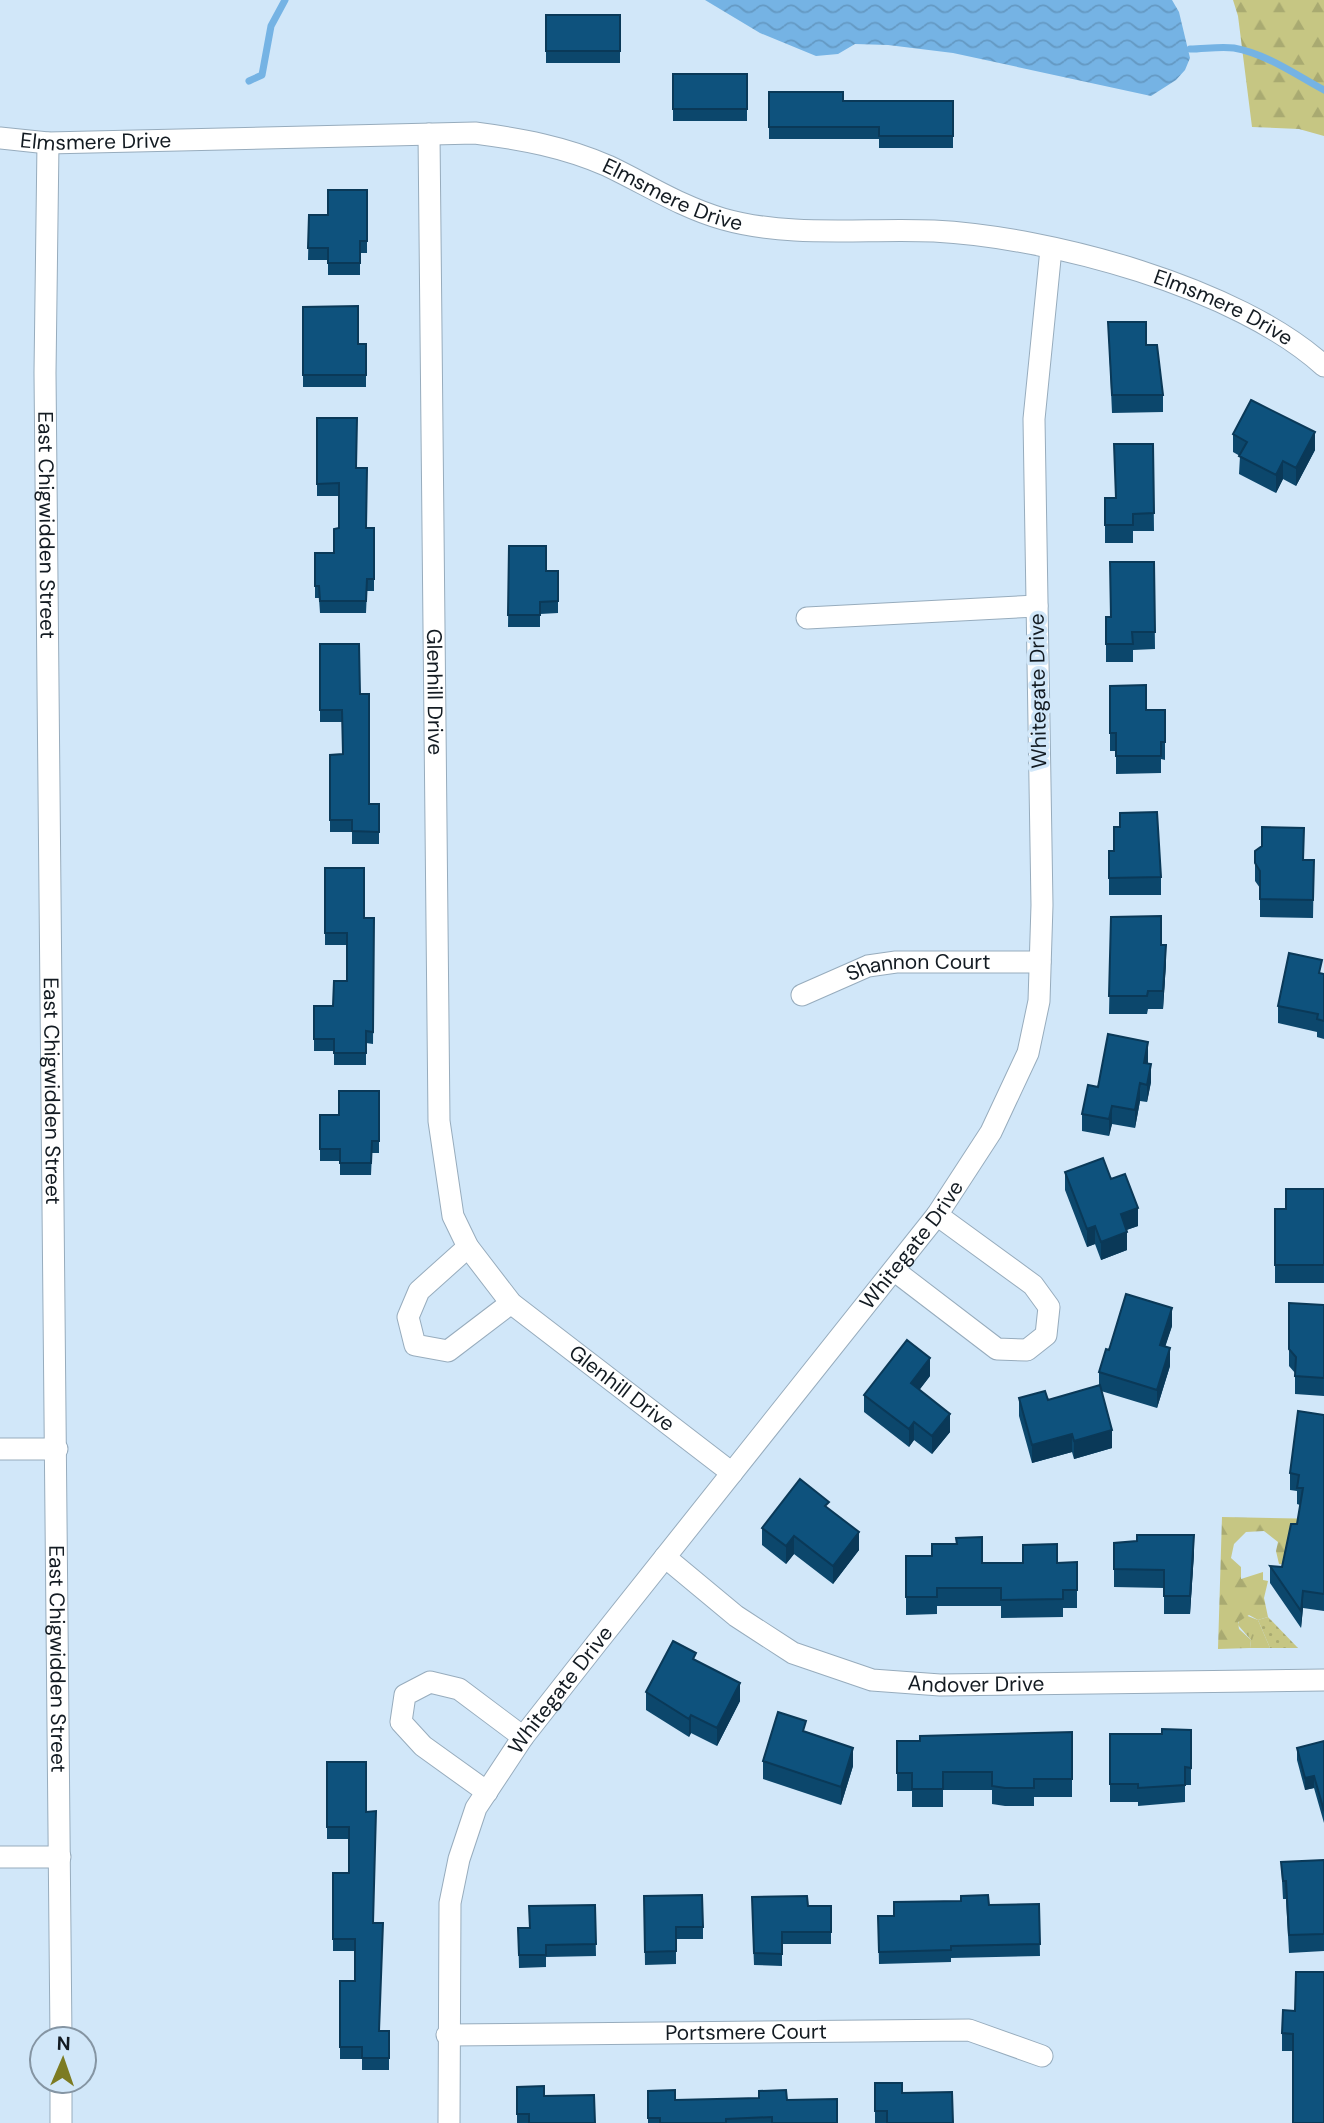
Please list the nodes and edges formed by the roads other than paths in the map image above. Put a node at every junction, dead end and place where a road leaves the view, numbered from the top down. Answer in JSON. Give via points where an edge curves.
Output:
{"nodes":[{"id":1,"x":429,"y":134,"type":"junction"},
{"id":2,"x":0,"y":138,"type":"edge"},
{"id":3,"x":48,"y":143,"type":"junction"},
{"id":4,"x":1051,"y":249,"type":"junction"},
{"id":5,"x":1324,"y":366,"type":"edge"},
{"id":6,"x":1037,"y":606,"type":"junction"},
{"id":7,"x":807,"y":618,"type":"dead end"},
{"id":8,"x":1040,"y":962,"type":"junction"},
{"id":9,"x":802,"y":995,"type":"dead end"},
{"id":10,"x":937,"y":1215,"type":"junction"},
{"id":11,"x":468,"y":1247,"type":"junction"},
{"id":12,"x":895,"y":1271,"type":"junction"},
{"id":13,"x":511,"y":1303,"type":"junction"},
{"id":14,"x":0,"y":1449,"type":"edge"},
{"id":15,"x":57,"y":1449,"type":"junction"},
{"id":16,"x":732,"y":1473,"type":"junction"},
{"id":17,"x":666,"y":1557,"type":"junction"},
{"id":18,"x":1324,"y":1680,"type":"edge"},
{"id":19,"x":523,"y":1737,"type":"junction"},
{"id":20,"x":487,"y":1792,"type":"junction"},
{"id":21,"x":0,"y":1857,"type":"edge"},
{"id":22,"x":60,"y":1857,"type":"junction"},
{"id":23,"x":61,"y":2025,"type":"edge"},
{"id":24,"x":447,"y":2035,"type":"junction"},
{"id":25,"x":1042,"y":2056,"type":"dead end"},
{"id":26,"x":61,"y":2095,"type":"edge"},
{"id":27,"x":61,"y":2123,"type":"edge"},
{"id":28,"x":449,"y":2123,"type":"edge"}],
"edges":[{"from":1,"to":3,"type":"street","name":"Elmsmere Drive"},
{"from":1,"to":4,"type":"street","name":"Elmsmere Drive","via":[[525,139],[574,153],[680,204],[757,226],[937,231]]},
{"from":1,"to":11,"type":"street","name":"Glenhill Drive","via":[[439,1121],[453,1216]]},
{"from":2,"to":3,"type":"street","name":"Elmsmere Drive"},
{"from":3,"to":15,"type":"street","name":"East Chigwidden Street","via":[[45,373]]},
{"from":4,"to":5,"type":"street","name":"Elmsmere Drive","via":[[1155,276],[1200,293],[1268,327]]},
{"from":4,"to":6,"type":"street","name":"Whitegate Drive","via":[[1034,419]]},
{"from":6,"to":7,"type":"street"},
{"from":6,"to":8,"type":"street","name":"Whitegate Drive"},
{"from":8,"to":9,"type":"street","name":"Shannon Court","via":[[887,963],[868,966]]},
{"from":8,"to":10,"type":"street","name":"Whitegate Drive","via":[[1039,1001],[1028,1053],[991,1132]]},
{"from":10,"to":12,"type":"street","name":"Whitegate Drive"},
{"from":10,"to":12,"type":"street","via":[[1033,1285],[1049,1307],[1046,1335],[1027,1350],[997,1349]]},
{"from":11,"to":13,"type":"street","name":"Glenhill Drive"},
{"from":11,"to":13,"type":"street","via":[[419,1291],[408,1317],[415,1345],[449,1351]]},
{"from":12,"to":16,"type":"street","name":"Whitegate Drive"},
{"from":13,"to":16,"type":"street","name":"Glenhill Drive"},
{"from":14,"to":15,"type":"street"},
{"from":15,"to":22,"type":"street","name":"East Chigwidden Street"},
{"from":16,"to":17,"type":"street","name":"Whitegate Drive"},
{"from":17,"to":18,"type":"street","name":"Andover Drive","via":[[736,1616],[793,1653],[872,1680],[940,1685]]},
{"from":17,"to":19,"type":"street","name":"Whitegate Drive"},
{"from":19,"to":20,"type":"street","name":"Whitegate Drive"},
{"from":19,"to":20,"type":"street","via":[[459,1689],[430,1682],[405,1695],[401,1722],[424,1746]]},
{"from":20,"to":24,"type":"street","name":"Whitegate Drive","via":[[476,1808],[459,1858],[450,1903]]},
{"from":21,"to":22,"type":"street"},
{"from":22,"to":23,"type":"street","name":"East Chigwidden Street"},
{"from":24,"to":25,"type":"street","name":"Portsmere Court","via":[[969,2030]]},
{"from":24,"to":28,"type":"street","name":"Whitegate Drive"},
{"from":26,"to":27,"type":"street"}]}
